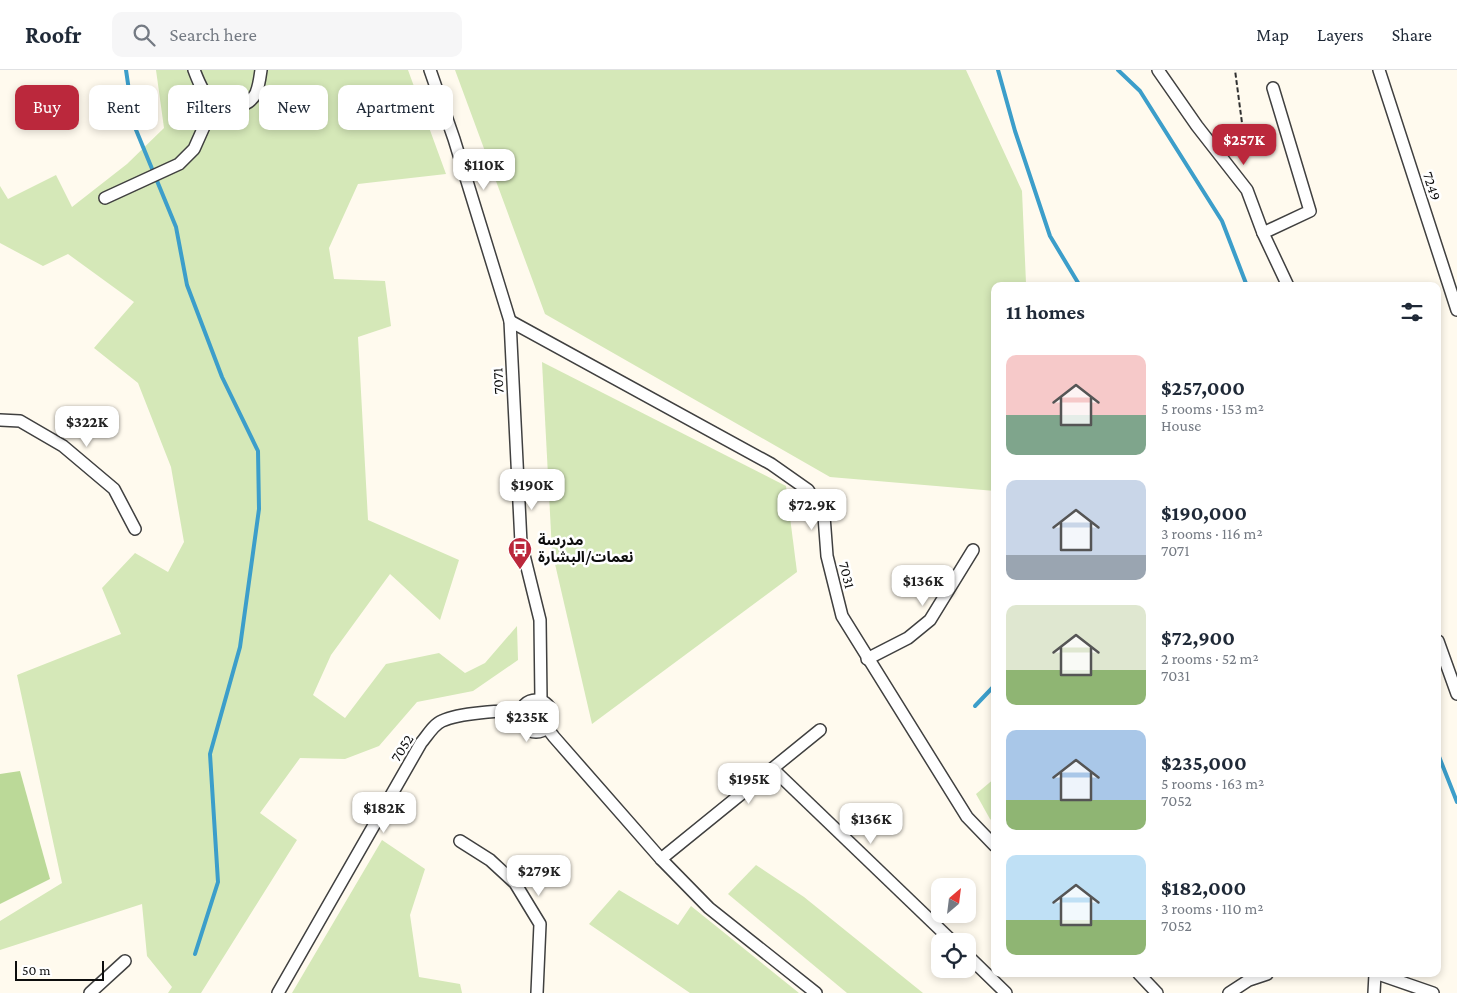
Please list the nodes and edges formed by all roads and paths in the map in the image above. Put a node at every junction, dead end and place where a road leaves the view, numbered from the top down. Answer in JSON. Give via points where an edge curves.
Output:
{"nodes":[{"id":1,"x":194,"y":70,"type":"edge"},
{"id":2,"x":261,"y":70,"type":"edge"},
{"id":3,"x":430,"y":70,"type":"edge"},
{"id":4,"x":1158,"y":70,"type":"edge"},
{"id":5,"x":1235,"y":70,"type":"edge"},
{"id":6,"x":1379,"y":70,"type":"edge"},
{"id":7,"x":200,"y":85,"type":"edge"},
{"id":8,"x":1273,"y":88,"type":"dead end"},
{"id":9,"x":249,"y":100,"type":"edge"},
{"id":10,"x":203,"y":130,"type":"edge"},
{"id":11,"x":1221,"y":158,"type":"junction"},
{"id":12,"x":105,"y":198,"type":"dead end"},
{"id":13,"x":1263,"y":233,"type":"junction"},
{"id":14,"x":1286,"y":282,"type":"edge"},
{"id":15,"x":1457,"y":310,"type":"edge"},
{"id":16,"x":510,"y":321,"type":"junction"},
{"id":17,"x":0,"y":420,"type":"edge"},
{"id":18,"x":135,"y":529,"type":"dead end"},
{"id":19,"x":973,"y":550,"type":"dead end"},
{"id":20,"x":1441,"y":649,"type":"edge"},
{"id":21,"x":867,"y":659,"type":"junction"},
{"id":22,"x":1457,"y":694,"type":"edge"},
{"id":23,"x":541,"y":700,"type":"junction"},
{"id":24,"x":520,"y":712,"type":"junction"},
{"id":25,"x":547,"y":728,"type":"junction"},
{"id":26,"x":820,"y":730,"type":"dead end"},
{"id":27,"x":773,"y":768,"type":"junction"},
{"id":28,"x":460,"y":841,"type":"dead end"},
{"id":29,"x":991,"y":842,"type":"edge"},
{"id":30,"x":661,"y":859,"type":"junction"},
{"id":31,"x":944,"y":933,"type":"edge"},
{"id":32,"x":126,"y":961,"type":"dead end"},
{"id":33,"x":976,"y":964,"type":"edge"},
{"id":34,"x":1142,"y":977,"type":"edge"},
{"id":35,"x":1258,"y":977,"type":"edge"},
{"id":36,"x":1376,"y":977,"type":"edge"},
{"id":37,"x":1395,"y":977,"type":"edge"},
{"id":38,"x":1407,"y":979,"type":"edge"},
{"id":39,"x":90,"y":993,"type":"edge"},
{"id":40,"x":278,"y":993,"type":"edge"},
{"id":41,"x":537,"y":993,"type":"edge"},
{"id":42,"x":816,"y":993,"type":"edge"},
{"id":43,"x":1006,"y":993,"type":"edge"},
{"id":44,"x":1157,"y":993,"type":"edge"},
{"id":45,"x":1229,"y":993,"type":"edge"},
{"id":46,"x":1374,"y":993,"type":"edge"},
{"id":47,"x":1433,"y":993,"type":"edge"}],
"edges":[{"from":1,"to":7,"type":"street"},
{"from":2,"to":9,"type":"street","via":[[255,95]]},
{"from":3,"to":16,"type":"street","name":"7071"},
{"from":4,"to":11,"type":"street"},
{"from":5,"to":11,"type":"path","via":[[1242,123]]},
{"from":6,"to":15,"type":"street","name":"7249"},
{"from":8,"to":13,"type":"street","via":[[1310,211]]},
{"from":10,"to":12,"type":"street","via":[[194,149],[180,164]]},
{"from":11,"to":13,"type":"street","via":[[1247,190]]},
{"from":13,"to":14,"type":"street"},
{"from":16,"to":21,"type":"street","name":"7031","via":[[771,464],[808,490],[824,516],[827,556],[842,616]]},
{"from":16,"to":23,"type":"street","name":"7071","via":[[521,543],[540,620]]},
{"from":17,"to":18,"type":"street","via":[[20,421],[64,446],[114,488]]},
{"from":19,"to":21,"type":"street","via":[[930,620],[908,638]]},
{"from":20,"to":22,"type":"street"},
{"from":21,"to":29,"type":"street","name":"7031","via":[[967,817]]},
{"from":23,"to":24,"type":"street","via":[[529,701]]},
{"from":23,"to":25,"type":"street","via":[[552,711]]},
{"from":24,"to":25,"type":"street","via":[[521,723],[528,730],[538,732]]},
{"from":24,"to":40,"type":"street","name":"7052","via":[[462,716],[441,721],[421,743]]},
{"from":25,"to":30,"type":"street"},
{"from":26,"to":27,"type":"street"},
{"from":27,"to":30,"type":"street"},
{"from":27,"to":31,"type":"street"},
{"from":28,"to":41,"type":"street","via":[[490,860],[515,882],[540,924]]},
{"from":30,"to":42,"type":"street","via":[[709,908]]},
{"from":32,"to":39,"type":"street"},
{"from":33,"to":43,"type":"street"},
{"from":34,"to":44,"type":"street"},
{"from":35,"to":45,"type":"street"},
{"from":36,"to":46,"type":"street"},
{"from":37,"to":38,"type":"street"},
{"from":38,"to":47,"type":"street"}]}
